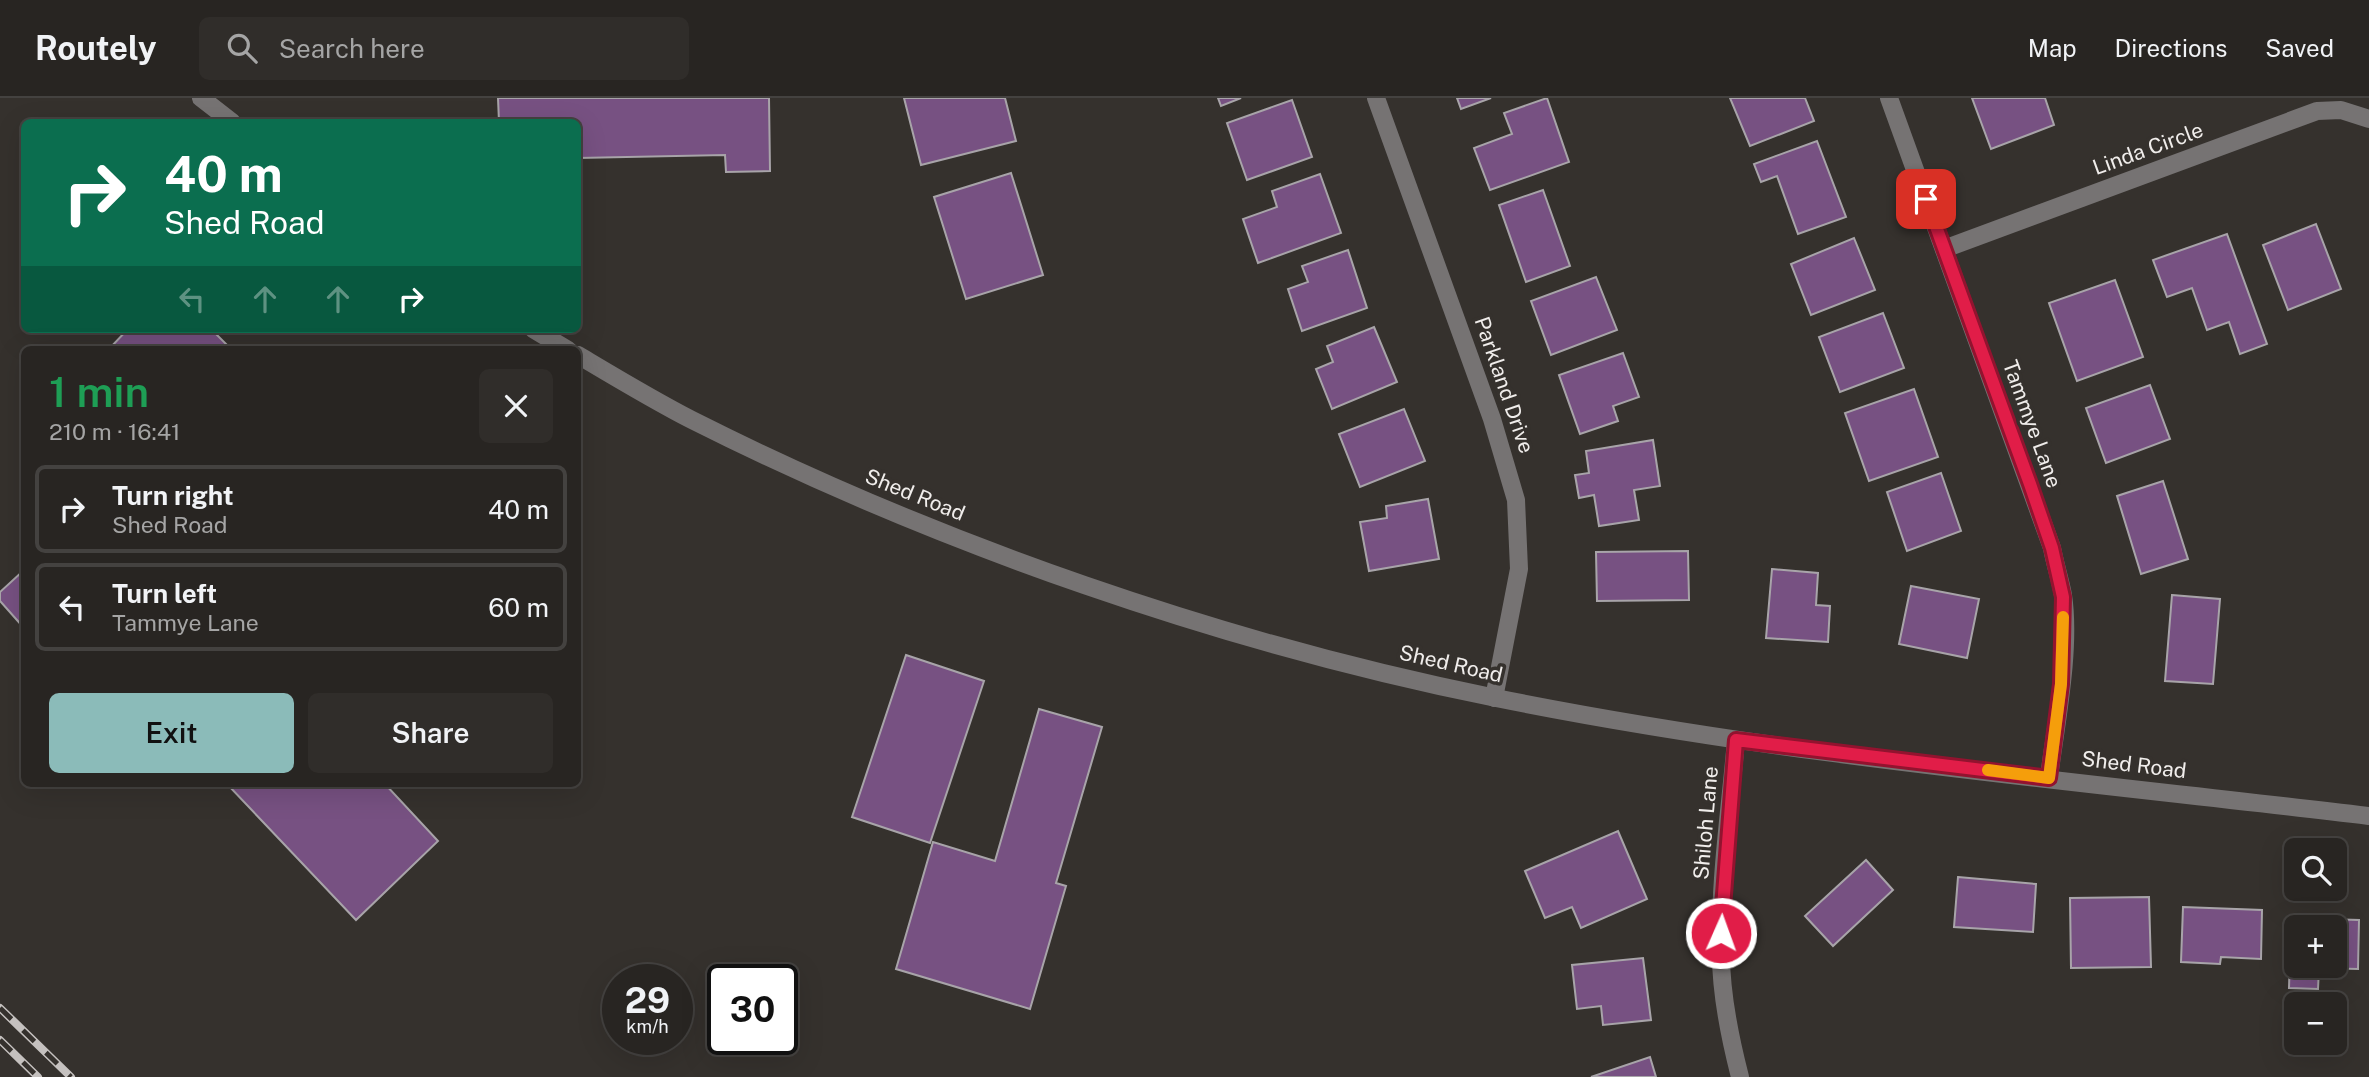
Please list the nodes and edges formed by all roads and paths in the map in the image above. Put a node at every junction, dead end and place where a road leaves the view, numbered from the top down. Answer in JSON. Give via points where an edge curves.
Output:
{"nodes":[{"id":1,"x":201,"y":98,"type":"edge"},
{"id":2,"x":1377,"y":98,"type":"edge"},
{"id":3,"x":1889,"y":98,"type":"edge"},
{"id":4,"x":228,"y":119,"type":"edge"},
{"id":5,"x":2369,"y":119,"type":"edge"},
{"id":6,"x":1944,"y":249,"type":"junction"},
{"id":7,"x":540,"y":333,"type":"edge"},
{"id":8,"x":561,"y":346,"type":"edge"},
{"id":9,"x":581,"y":357,"type":"edge"},
{"id":10,"x":1494,"y":698,"type":"junction"},
{"id":11,"x":1736,"y":740,"type":"junction"},
{"id":12,"x":2049,"y":778,"type":"junction"},
{"id":13,"x":2369,"y":816,"type":"edge"},
{"id":14,"x":1740,"y":1077,"type":"edge"}],
"edges":[{"from":1,"to":4,"type":"street"},
{"from":2,"to":10,"type":"street","name":"Parkland Drive","via":[[1517,499],[1519,569]]},
{"from":3,"to":6,"type":"street","name":"Tammye Lane"},
{"from":5,"to":6,"type":"street","name":"Linda Circle","via":[[2341,110],[2318,111]]},
{"from":6,"to":12,"type":"street","name":"Tammye Lane","via":[[2052,548],[2063,597],[2061,684]]},
{"from":7,"to":8,"type":"street"},
{"from":9,"to":10,"type":"street","name":"Shed Road","via":[[700,424],[943,532],[1214,627]]},
{"from":10,"to":11,"type":"street","name":"Shed Road"},
{"from":11,"to":12,"type":"street","name":"Shed Road"},
{"from":11,"to":14,"type":"street","name":"Shiloh Lane","via":[[1721,958]]},
{"from":12,"to":13,"type":"street","name":"Shed Road"}]}
